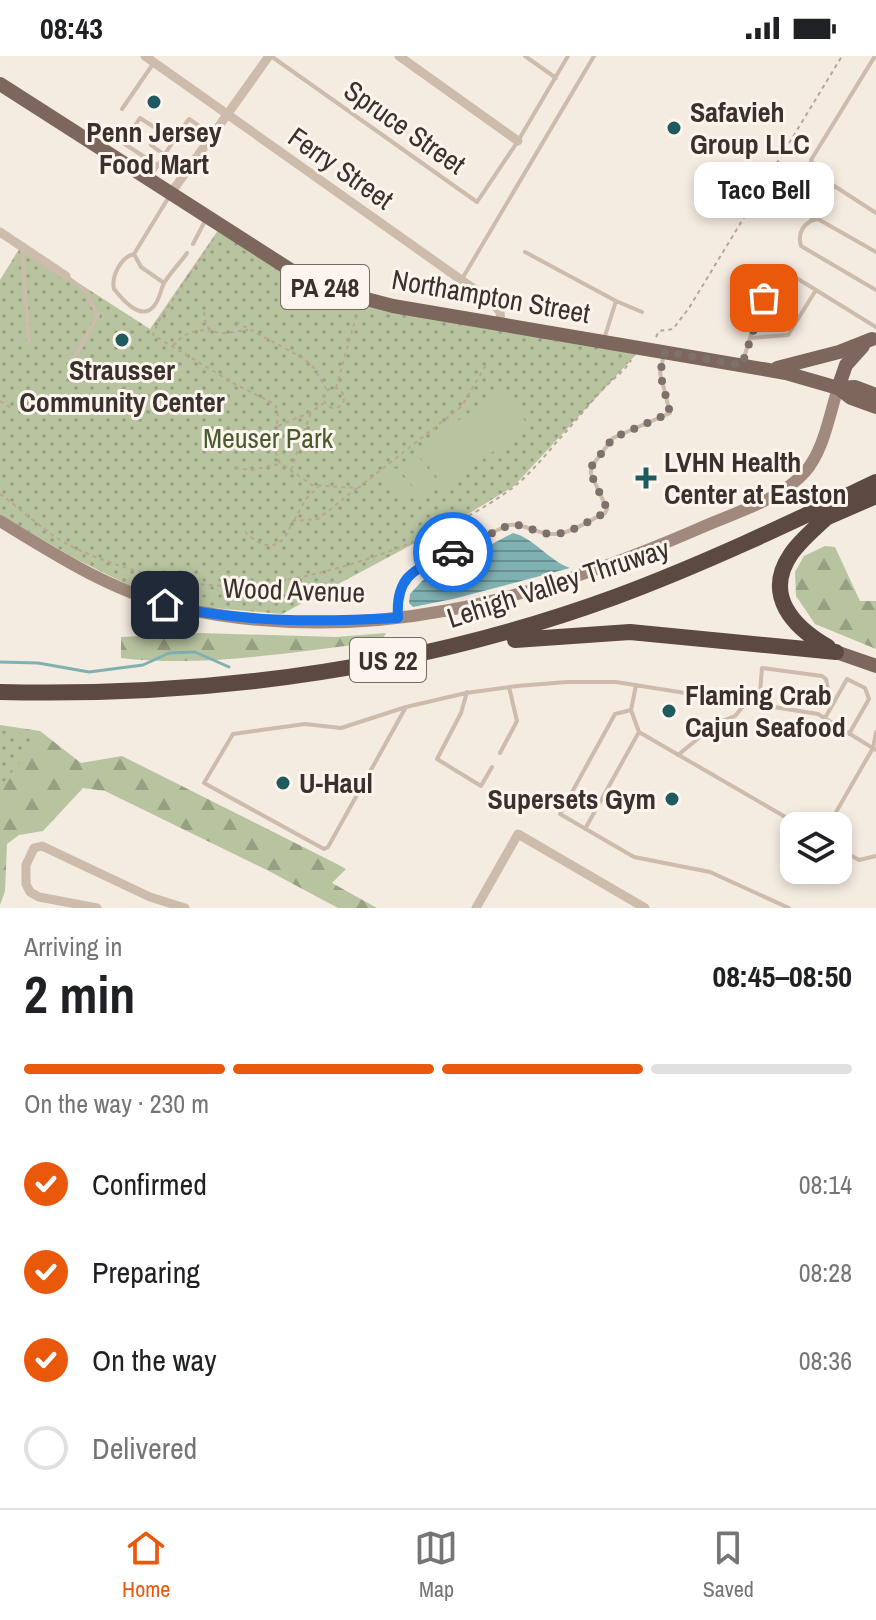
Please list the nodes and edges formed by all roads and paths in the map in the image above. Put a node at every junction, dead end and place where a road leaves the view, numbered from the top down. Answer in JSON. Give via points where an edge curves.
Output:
{"nodes":[{"id":1,"x":270,"y":56,"type":"edge"},
{"id":2,"x":399,"y":56,"type":"edge"},
{"id":3,"x":525,"y":56,"type":"edge"},
{"id":4,"x":568,"y":56,"type":"edge"},
{"id":5,"x":594,"y":56,"type":"edge"},
{"id":6,"x":842,"y":56,"type":"edge"},
{"id":7,"x":875,"y":56,"type":"edge"},
{"id":8,"x":150,"y":59,"type":"edge"},
{"id":9,"x":556,"y":78,"type":"junction"},
{"id":10,"x":0,"y":84,"type":"edge"},
{"id":11,"x":122,"y":109,"type":"dead end"},
{"id":12,"x":227,"y":115,"type":"junction"},
{"id":13,"x":131,"y":132,"type":"junction"},
{"id":14,"x":213,"y":135,"type":"junction"},
{"id":15,"x":139,"y":137,"type":"dead end"},
{"id":16,"x":174,"y":140,"type":"junction"},
{"id":17,"x":518,"y":141,"type":"junction"},
{"id":18,"x":123,"y":143,"type":"junction"},
{"id":19,"x":151,"y":145,"type":"dead end"},
{"id":20,"x":165,"y":154,"type":"junction"},
{"id":21,"x":114,"y":157,"type":"junction"},
{"id":22,"x":157,"y":165,"type":"junction"},
{"id":23,"x":187,"y":172,"type":"junction"},
{"id":24,"x":149,"y":179,"type":"junction"},
{"id":25,"x":834,"y":186,"type":"junction"},
{"id":26,"x":171,"y":193,"type":"junction"},
{"id":27,"x":876,"y":213,"type":"edge"},
{"id":28,"x":208,"y":217,"type":"junction"},
{"id":29,"x":811,"y":220,"type":"junction"},
{"id":30,"x":0,"y":232,"type":"edge"},
{"id":31,"x":214,"y":238,"type":"dead end"},
{"id":32,"x":193,"y":244,"type":"dead end"},
{"id":33,"x":21,"y":246,"type":"junction"},
{"id":34,"x":525,"y":252,"type":"dead end"},
{"id":35,"x":876,"y":252,"type":"edge"},
{"id":36,"x":187,"y":253,"type":"dead end"},
{"id":37,"x":134,"y":254,"type":"junction"},
{"id":38,"x":66,"y":276,"type":"joint"},
{"id":39,"x":462,"y":279,"type":"junction"},
{"id":40,"x":164,"y":283,"type":"junction"},
{"id":41,"x":816,"y":290,"type":"junction"},
{"id":42,"x":876,"y":290,"type":"edge"},
{"id":43,"x":616,"y":301,"type":"junction"},
{"id":44,"x":204,"y":312,"type":"dead end"},
{"id":45,"x":642,"y":312,"type":"dead end"},
{"id":46,"x":357,"y":313,"type":"dead end"},
{"id":47,"x":236,"y":322,"type":"dead end"},
{"id":48,"x":501,"y":323,"type":"junction"},
{"id":49,"x":250,"y":329,"type":"junction"},
{"id":50,"x":212,"y":331,"type":"junction"},
{"id":51,"x":875,"y":334,"type":"edge"},
{"id":52,"x":656,"y":337,"type":"dead end"},
{"id":53,"x":750,"y":338,"type":"junction"},
{"id":54,"x":603,"y":341,"type":"junction"},
{"id":55,"x":29,"y":342,"type":"dead end"},
{"id":56,"x":172,"y":347,"type":"junction"},
{"id":57,"x":665,"y":352,"type":"junction"},
{"id":58,"x":632,"y":357,"type":"dead end"},
{"id":59,"x":486,"y":365,"type":"dead end"},
{"id":60,"x":742,"y":365,"type":"junction"},
{"id":61,"x":70,"y":366,"type":"dead end"},
{"id":62,"x":771,"y":370,"type":"junction"},
{"id":63,"x":336,"y":388,"type":"junction"},
{"id":64,"x":838,"y":388,"type":"junction"},
{"id":65,"x":327,"y":390,"type":"junction"},
{"id":66,"x":876,"y":397,"type":"edge"},
{"id":67,"x":0,"y":401,"type":"edge"},
{"id":68,"x":324,"y":403,"type":"junction"},
{"id":69,"x":11,"y":408,"type":"dead end"},
{"id":70,"x":311,"y":412,"type":"junction"},
{"id":71,"x":277,"y":427,"type":"junction"},
{"id":72,"x":280,"y":463,"type":"junction"},
{"id":73,"x":235,"y":468,"type":"dead end"},
{"id":74,"x":291,"y":470,"type":"junction"},
{"id":75,"x":876,"y":482,"type":"edge"},
{"id":76,"x":318,"y":487,"type":"junction"},
{"id":77,"x":358,"y":488,"type":"junction"},
{"id":78,"x":0,"y":494,"type":"edge"},
{"id":79,"x":876,"y":496,"type":"edge"},
{"id":80,"x":826,"y":518,"type":"junction"},
{"id":81,"x":0,"y":521,"type":"edge"},
{"id":82,"x":293,"y":521,"type":"junction"},
{"id":83,"x":245,"y":531,"type":"dead end"},
{"id":84,"x":398,"y":618,"type":"junction"},
{"id":85,"x":515,"y":640,"type":"junction"},
{"id":86,"x":836,"y":652,"type":"junction"},
{"id":87,"x":876,"y":666,"type":"edge"},
{"id":88,"x":636,"y":685,"type":"junction"},
{"id":89,"x":509,"y":687,"type":"junction"},
{"id":90,"x":0,"y":692,"type":"edge"},
{"id":91,"x":467,"y":692,"type":"junction"},
{"id":92,"x":0,"y":703,"type":"edge"},
{"id":93,"x":746,"y":703,"type":"junction"},
{"id":94,"x":759,"y":705,"type":"junction"},
{"id":95,"x":406,"y":707,"type":"junction"},
{"id":96,"x":831,"y":707,"type":"junction"},
{"id":97,"x":631,"y":710,"type":"junction"},
{"id":98,"x":825,"y":719,"type":"junction"},
{"id":99,"x":639,"y":732,"type":"junction"},
{"id":100,"x":876,"y":732,"type":"edge"},
{"id":101,"x":849,"y":734,"type":"junction"},
{"id":102,"x":875,"y":748,"type":"edge"},
{"id":103,"x":500,"y":753,"type":"dead end"},
{"id":104,"x":678,"y":755,"type":"junction"},
{"id":105,"x":492,"y":767,"type":"dead end"},
{"id":106,"x":836,"y":812,"type":"edge"},
{"id":107,"x":780,"y":814,"type":"edge"},
{"id":108,"x":585,"y":829,"type":"junction"},
{"id":109,"x":852,"y":856,"type":"edge"},
{"id":110,"x":876,"y":856,"type":"edge"},
{"id":111,"x":97,"y":908,"type":"edge"},
{"id":112,"x":185,"y":908,"type":"edge"},
{"id":113,"x":476,"y":908,"type":"edge"},
{"id":114,"x":645,"y":908,"type":"edge"},
{"id":115,"x":789,"y":908,"type":"edge"}],
"edges":[{"from":1,"to":12,"type":"street"},
{"from":1,"to":17,"type":"lane","name":"Spruce Street","via":[[477,202]]},
{"from":2,"to":17,"type":"street"},
{"from":3,"to":9,"type":"lane"},
{"from":4,"to":9,"type":"lane"},
{"from":5,"to":39,"type":"lane"},
{"from":6,"to":52,"type":"path","via":[[679,320]]},
{"from":7,"to":25,"type":"lane","via":[[811,160],[819,176]]},
{"from":8,"to":11,"type":"lane"},
{"from":8,"to":12,"type":"street","name":"Ferry Street"},
{"from":9,"to":17,"type":"lane"},
{"from":10,"to":21,"type":"main road","name":"Northampton Street","number":"PA 248"},
{"from":12,"to":14,"type":"street"},
{"from":12,"to":39,"type":"street","name":"Ferry Street"},
{"from":13,"to":15,"type":"lane"},
{"from":13,"to":16,"type":"lane","via":[[140,118]]},
{"from":13,"to":18,"type":"lane"},
{"from":14,"to":16,"type":"lane","via":[[189,119]]},
{"from":14,"to":23,"type":"street"},
{"from":16,"to":20,"type":"lane"},
{"from":18,"to":21,"type":"lane"},
{"from":18,"to":22,"type":"lane"},
{"from":19,"to":20,"type":"lane"},
{"from":20,"to":22,"type":"lane"},
{"from":20,"to":23,"type":"lane"},
{"from":21,"to":24,"type":"main road","name":"Northampton Street","number":"PA 248"},
{"from":22,"to":24,"type":"lane"},
{"from":23,"to":26,"type":"street"},
{"from":24,"to":26,"type":"main road","name":"Northampton Street","number":"PA 248"},
{"from":25,"to":27,"type":"lane"},
{"from":25,"to":29,"type":"lane"},
{"from":26,"to":28,"type":"main road","name":"Northampton Street","number":"PA 248"},
{"from":26,"to":37,"type":"lane"},
{"from":28,"to":32,"type":"lane"},
{"from":28,"to":48,"type":"main road","name":"Northampton Street","number":"PA 248","via":[[289,269],[336,291]]},
{"from":29,"to":35,"type":"lane"},
{"from":29,"to":42,"type":"lane","via":[[800,233],[801,246]]},
{"from":30,"to":33,"type":"street"},
{"from":31,"to":56,"type":"path","via":[[154,331]]},
{"from":33,"to":38,"type":"street"},
{"from":33,"to":55,"type":"lane"},
{"from":34,"to":43,"type":"lane"},
{"from":36,"to":40,"type":"lane"},
{"from":37,"to":40,"type":"lane","via":[[141,267]]},
{"from":37,"to":40,"type":"lane","via":[[112,278],[118,294],[144,312],[153,307]]},
{"from":38,"to":61,"type":"lane","via":[[85,291],[98,315]]},
{"from":39,"to":48,"type":"street","name":"Ferry Street","via":[[498,307]]},
{"from":41,"to":51,"type":"lane"},
{"from":41,"to":53,"type":"lane","via":[[788,335]]},
{"from":41,"to":53,"type":"lane","via":[[785,271],[764,298]]},
{"from":43,"to":45,"type":"lane"},
{"from":43,"to":54,"type":"lane"},
{"from":44,"to":50,"type":"path"},
{"from":46,"to":63,"type":"path"},
{"from":47,"to":49,"type":"path"},
{"from":48,"to":54,"type":"main road","name":"Northampton Street","number":"PA 248"},
{"from":49,"to":50,"type":"path"},
{"from":49,"to":65,"type":"path","via":[[303,358]]},
{"from":50,"to":56,"type":"path","via":[[186,334]]},
{"from":51,"to":62,"type":"main road","via":[[839,352]]},
{"from":51,"to":64,"type":"main road","name":"Wood Avenue","via":[[846,365]]},
{"from":53,"to":60,"type":"lane"},
{"from":54,"to":57,"type":"main road","name":"Northampton Street","number":"PA 248"},
{"from":56,"to":71,"type":"path","via":[[272,401],[278,411]]},
{"from":57,"to":60,"type":"main road","name":"Northampton Street","number":"PA 248"},
{"from":57,"to":84,"type":"lane","via":[[660,373],[670,413],[613,438],[591,467],[605,513],[552,534],[509,525],[426,564],[401,585]]},
{"from":58,"to":78,"type":"path","via":[[514,486],[448,525],[386,551],[299,577],[229,586],[142,572],[67,544]]},
{"from":59,"to":77,"type":"path","via":[[462,406]]},
{"from":60,"to":62,"type":"main road","name":"Northampton Street","number":"PA 248"},
{"from":62,"to":64,"type":"main road","name":"Northampton Street","number":"PA 248"},
{"from":63,"to":65,"type":"path"},
{"from":63,"to":68,"type":"path","via":[[344,395],[342,404],[333,408]]},
{"from":64,"to":66,"type":"main road","name":"Northampton Street","number":"PA 248","via":[[851,398]]},
{"from":64,"to":84,"type":"main road","name":"Wood Avenue","via":[[815,457],[796,481],[776,494],[567,580],[470,607]]},
{"from":65,"to":68,"type":"path"},
{"from":67,"to":69,"type":"path"},
{"from":68,"to":70,"type":"path"},
{"from":70,"to":71,"type":"path"},
{"from":70,"to":74,"type":"path"},
{"from":71,"to":72,"type":"path"},
{"from":72,"to":73,"type":"path"},
{"from":72,"to":74,"type":"path"},
{"from":74,"to":76,"type":"path"},
{"from":75,"to":90,"type":"highway","name":"Lehigh Valley Thruway","number":"US 22","via":[[661,579],[562,615],[461,643],[255,682],[138,691]]},
{"from":76,"to":77,"type":"path"},
{"from":76,"to":82,"type":"path"},
{"from":77,"to":82,"type":"path","via":[[318,519]]},
{"from":79,"to":80,"type":"highway","name":"Lehigh Valley Thruway","number":"US 22"},
{"from":80,"to":85,"type":"highway","name":"Lehigh Valley Thruway","number":"US 22","via":[[668,589]]},
{"from":80,"to":86,"type":"highway","via":[[788,559],[781,592],[794,623]]},
{"from":81,"to":84,"type":"main road","name":"Wood Avenue","via":[[111,585],[165,605],[277,621]]},
{"from":82,"to":83,"type":"path","via":[[276,545],[262,544]]},
{"from":85,"to":86,"type":"highway","via":[[630,632]]},
{"from":85,"to":92,"type":"highway","name":"Lehigh Valley Thruway","number":"US 22","via":[[376,674],[256,692],[142,702]]},
{"from":86,"to":87,"type":"main road"},
{"from":88,"to":89,"type":"lane","via":[[567,682]]},
{"from":88,"to":93,"type":"lane"},
{"from":88,"to":97,"type":"lane"},
{"from":89,"to":91,"type":"lane"},
{"from":89,"to":103,"type":"lane","via":[[517,721]]},
{"from":91,"to":95,"type":"lane"},
{"from":91,"to":105,"type":"lane","via":[[437,759],[481,786]]},
{"from":93,"to":94,"type":"lane"},
{"from":93,"to":104,"type":"lane"},
{"from":94,"to":96,"type":"lane","via":[[762,668],[822,676]]},
{"from":94,"to":98,"type":"lane"},
{"from":95,"to":95,"type":"lane","via":[[341,728],[305,724],[233,734],[204,783],[324,849]]},
{"from":96,"to":98,"type":"lane"},
{"from":96,"to":101,"type":"lane","via":[[847,679],[865,688],[869,699]]},
{"from":97,"to":99,"type":"lane"},
{"from":97,"to":108,"type":"lane","via":[[615,714],[560,814]]},
{"from":98,"to":101,"type":"lane"},
{"from":99,"to":104,"type":"lane"},
{"from":99,"to":108,"type":"lane"},
{"from":100,"to":102,"type":"lane"},
{"from":101,"to":102,"type":"lane"},
{"from":102,"to":106,"type":"lane"},
{"from":104,"to":107,"type":"lane"},
{"from":108,"to":115,"type":"lane","via":[[634,857],[710,872]]},
{"from":109,"to":110,"type":"lane"},
{"from":111,"to":112,"type":"street","via":[[30,892],[26,865],[34,848],[42,846]]},
{"from":113,"to":114,"type":"street","via":[[518,834]]}]}
